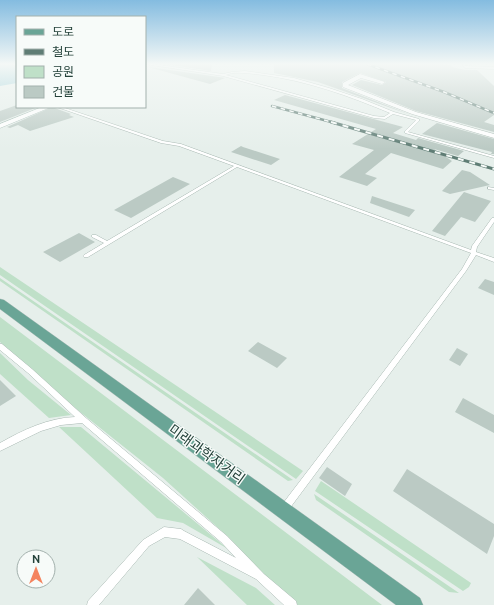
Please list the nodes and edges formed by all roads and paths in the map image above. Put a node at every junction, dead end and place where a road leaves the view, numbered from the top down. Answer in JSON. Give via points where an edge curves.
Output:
{"nodes":[{"id":1,"x":283,"y":92,"type":"edge"},
{"id":2,"x":339,"y":92,"type":"edge"},
{"id":3,"x":361,"y":92,"type":"edge"},
{"id":4,"x":45,"y":108,"type":"edge"},
{"id":5,"x":63,"y":108,"type":"edge"},
{"id":6,"x":393,"y":113,"type":"junction"},
{"id":7,"x":0,"y":126,"type":"edge"},
{"id":8,"x":494,"y":136,"type":"edge"},
{"id":9,"x":494,"y":156,"type":"edge"},
{"id":10,"x":237,"y":166,"type":"junction"},
{"id":11,"x":208,"y":178,"type":"dead end"},
{"id":12,"x":214,"y":180,"type":"junction"},
{"id":13,"x":180,"y":193,"type":"dead end"},
{"id":14,"x":187,"y":196,"type":"junction"},
{"id":15,"x":494,"y":219,"type":"edge"},
{"id":16,"x":94,"y":236,"type":"dead end"},
{"id":17,"x":107,"y":243,"type":"junction"},
{"id":18,"x":473,"y":252,"type":"junction"},
{"id":19,"x":86,"y":256,"type":"dead end"},
{"id":20,"x":494,"y":260,"type":"edge"},
{"id":21,"x":0,"y":303,"type":"edge"},
{"id":22,"x":0,"y":346,"type":"edge"},
{"id":23,"x":83,"y":420,"type":"junction"},
{"id":24,"x":0,"y":447,"type":"edge"},
{"id":25,"x":283,"y":510,"type":"junction"},
{"id":26,"x":261,"y":577,"type":"junction"},
{"id":27,"x":92,"y":605,"type":"edge"},
{"id":28,"x":292,"y":605,"type":"edge"},
{"id":29,"x":413,"y":605,"type":"edge"}],
"edges":[{"from":1,"to":6,"type":"lane","via":[[374,117],[385,118]]},
{"from":2,"to":6,"type":"lane"},
{"from":3,"to":8,"type":"street","via":[[414,113]]},
{"from":4,"to":7,"type":"street"},
{"from":5,"to":10,"type":"lane"},
{"from":6,"to":9,"type":"lane","via":[[418,120],[406,132]]},
{"from":10,"to":12,"type":"lane"},
{"from":10,"to":18,"type":"lane"},
{"from":11,"to":12,"type":"lane"},
{"from":12,"to":14,"type":"lane"},
{"from":13,"to":14,"type":"lane"},
{"from":14,"to":17,"type":"lane"},
{"from":15,"to":18,"type":"lane"},
{"from":16,"to":17,"type":"lane"},
{"from":17,"to":19,"type":"lane"},
{"from":18,"to":20,"type":"lane"},
{"from":18,"to":25,"type":"lane","via":[[464,270]]},
{"from":21,"to":25,"type":"main road","name":"미래과학자거리"},
{"from":22,"to":23,"type":"lane"},
{"from":23,"to":24,"type":"lane","via":[[56,422],[26,432]]},
{"from":23,"to":26,"type":"lane","via":[[224,539]]},
{"from":25,"to":29,"type":"main road","name":"미래과학자거리"},
{"from":26,"to":27,"type":"lane","via":[[181,534],[164,532],[146,543]]},
{"from":26,"to":28,"type":"lane"}]}
